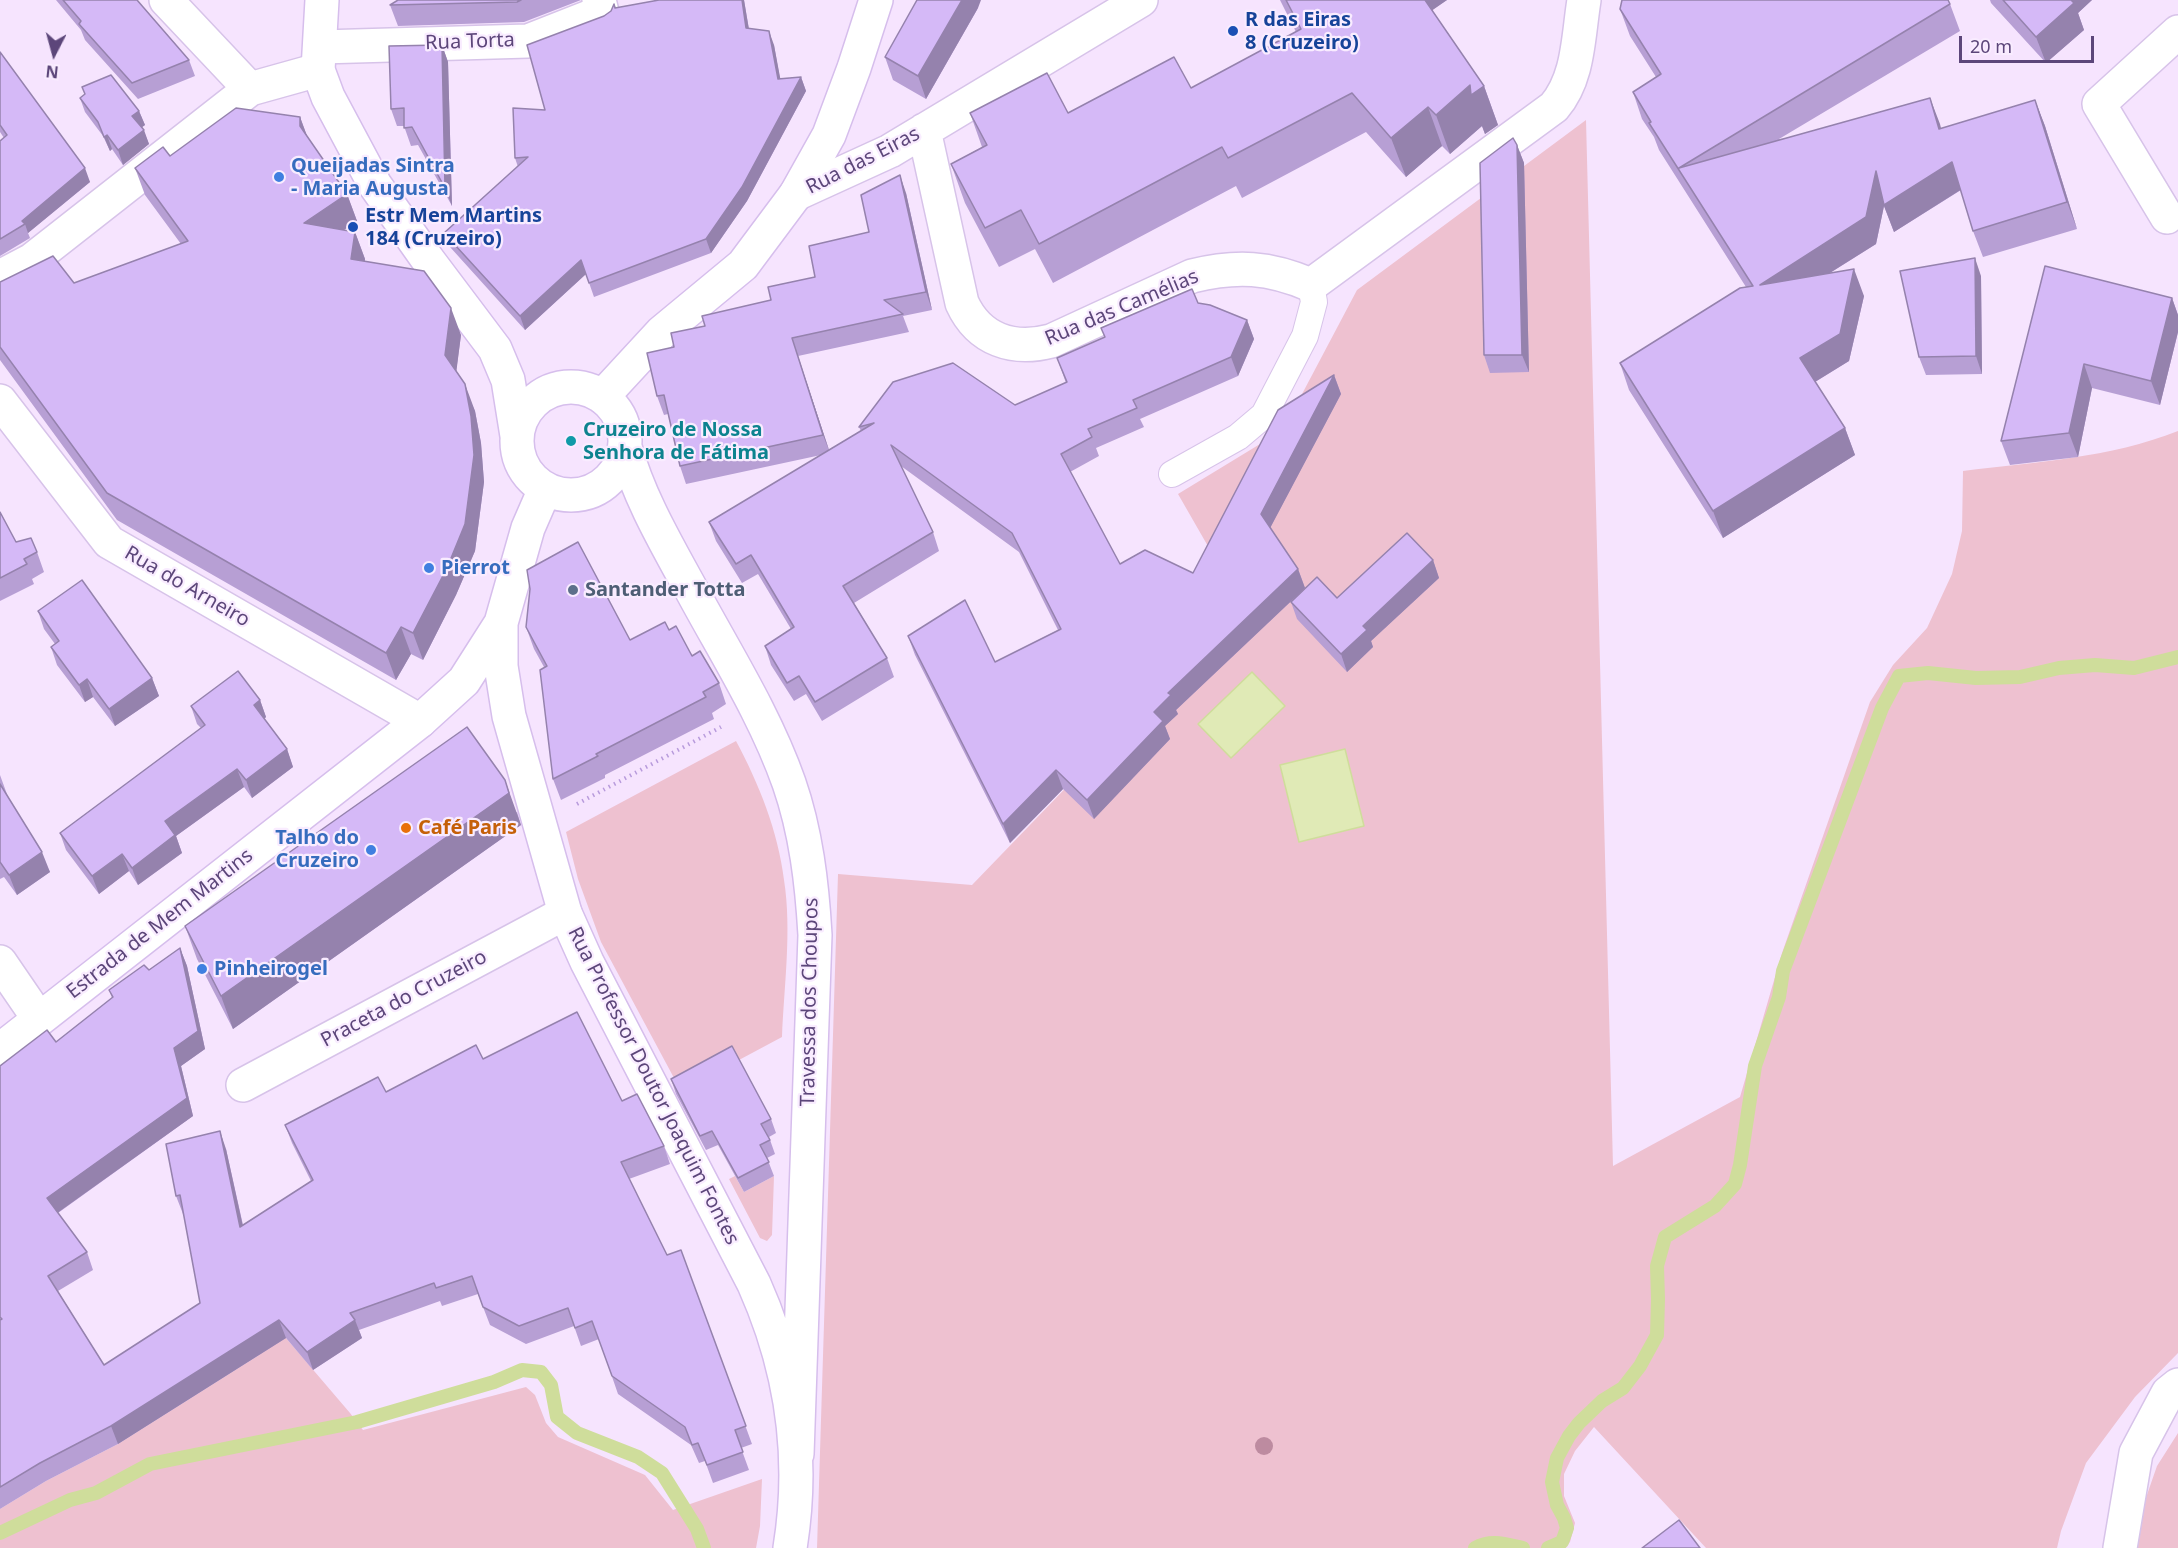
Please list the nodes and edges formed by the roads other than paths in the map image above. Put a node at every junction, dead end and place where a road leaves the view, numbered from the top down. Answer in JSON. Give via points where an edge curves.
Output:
{"nodes":[{"id":1,"x":166,"y":0,"type":"edge"},
{"id":2,"x":322,"y":0,"type":"edge"},
{"id":3,"x":599,"y":0,"type":"edge"},
{"id":4,"x":876,"y":0,"type":"edge"},
{"id":5,"x":1141,"y":0,"type":"edge"},
{"id":6,"x":1584,"y":0,"type":"edge"},
{"id":7,"x":2178,"y":32,"type":"edge"},
{"id":8,"x":319,"y":58,"type":"junction"},
{"id":9,"x":250,"y":89,"type":"junction"},
{"id":10,"x":924,"y":130,"type":"junction"},
{"id":11,"x":796,"y":194,"type":"junction"},
{"id":12,"x":2168,"y":217,"type":"dead end"},
{"id":13,"x":0,"y":277,"type":"edge"},
{"id":14,"x":1311,"y":285,"type":"junction"},
{"id":15,"x":602,"y":397,"type":"junction"},
{"id":16,"x":0,"y":401,"type":"edge"},
{"id":17,"x":517,"y":436,"type":"junction"},
{"id":18,"x":625,"y":447,"type":"junction"},
{"id":19,"x":1172,"y":474,"type":"dead end"},
{"id":20,"x":545,"y":489,"type":"junction"},
{"id":21,"x":501,"y":623,"type":"junction"},
{"id":22,"x":420,"y":721,"type":"junction"},
{"id":23,"x":565,"y":913,"type":"junction"},
{"id":24,"x":0,"y":962,"type":"edge"},
{"id":25,"x":39,"y":1019,"type":"junction"},
{"id":26,"x":0,"y":1050,"type":"edge"},
{"id":27,"x":243,"y":1085,"type":"dead end"},
{"id":28,"x":2178,"y":1385,"type":"edge"},
{"id":29,"x":797,"y":1454,"type":"junction"},
{"id":30,"x":790,"y":1548,"type":"edge"},
{"id":31,"x":2120,"y":1548,"type":"edge"}],
"edges":[{"from":1,"to":9,"type":"street"},
{"from":2,"to":8,"type":"street"},
{"from":3,"to":8,"type":"street","name":"Rua Torta","via":[[602,12],[528,40]]},
{"from":4,"to":11,"type":"street","via":[[829,135]]},
{"from":5,"to":10,"type":"street","name":"Rua das Eiras"},
{"from":6,"to":14,"type":"street","via":[[1573,73],[1566,92],[1554,107]]},
{"from":7,"to":12,"type":"street","via":[[2099,104]]},
{"from":8,"to":9,"type":"street"},
{"from":8,"to":17,"type":"street","via":[[328,97],[375,185],[495,349],[508,380]]},
{"from":9,"to":13,"type":"street","via":[[32,260]]},
{"from":10,"to":11,"type":"street","name":"Rua das Eiras","via":[[863,164]]},
{"from":10,"to":14,"type":"street","name":"Rua das Camélias","via":[[962,303],[973,322],[1004,342],[1027,346],[1052,341],[1192,276],[1216,270],[1265,270]]},
{"from":11,"to":15,"type":"street","name":"Rua das Eiras","via":[[743,265],[662,332]]},
{"from":14,"to":19,"type":"lane","via":[[1314,302],[1305,336],[1264,415],[1238,437]]},
{"from":15,"to":17,"type":"street","via":[[585,389],[566,387],[548,392],[527,410]]},
{"from":15,"to":18,"type":"street","via":[[623,428]]},
{"from":16,"to":22,"type":"street","name":"Rua do Arneiro","via":[[109,542]]},
{"from":17,"to":20,"type":"street","via":[[517,452],[523,467]]},
{"from":18,"to":20,"type":"street","via":[[620,464],[596,489],[579,495]]},
{"from":18,"to":29,"type":"street","name":"Travessa dos Choupos","via":[[657,526],[775,748],[800,820],[815,935]]},
{"from":20,"to":21,"type":"street","name":"Estrada de Mem Martins","via":[[528,528]]},
{"from":21,"to":22,"type":"street","name":"Estrada de Mem Martins","via":[[464,681]]},
{"from":21,"to":23,"type":"street","name":"Rua Professor Doutor Joaquim Fontes","via":[[501,666],[509,716]]},
{"from":22,"to":25,"type":"street","name":"Estrada de Mem Martins"},
{"from":23,"to":27,"type":"street","name":"Praceta do Cruzeiro"},
{"from":23,"to":29,"type":"street","name":"Rua Professor Doutor Joaquim Fontes","via":[[768,1316],[788,1384]]},
{"from":24,"to":25,"type":"street"},
{"from":25,"to":26,"type":"street","name":"Estrada de Mem Martins"},
{"from":28,"to":31,"type":"street","via":[[2168,1393],[2136,1453]]},
{"from":29,"to":30,"type":"street","name":"Rua Professor Doutor Joaquim Fontes"}]}
